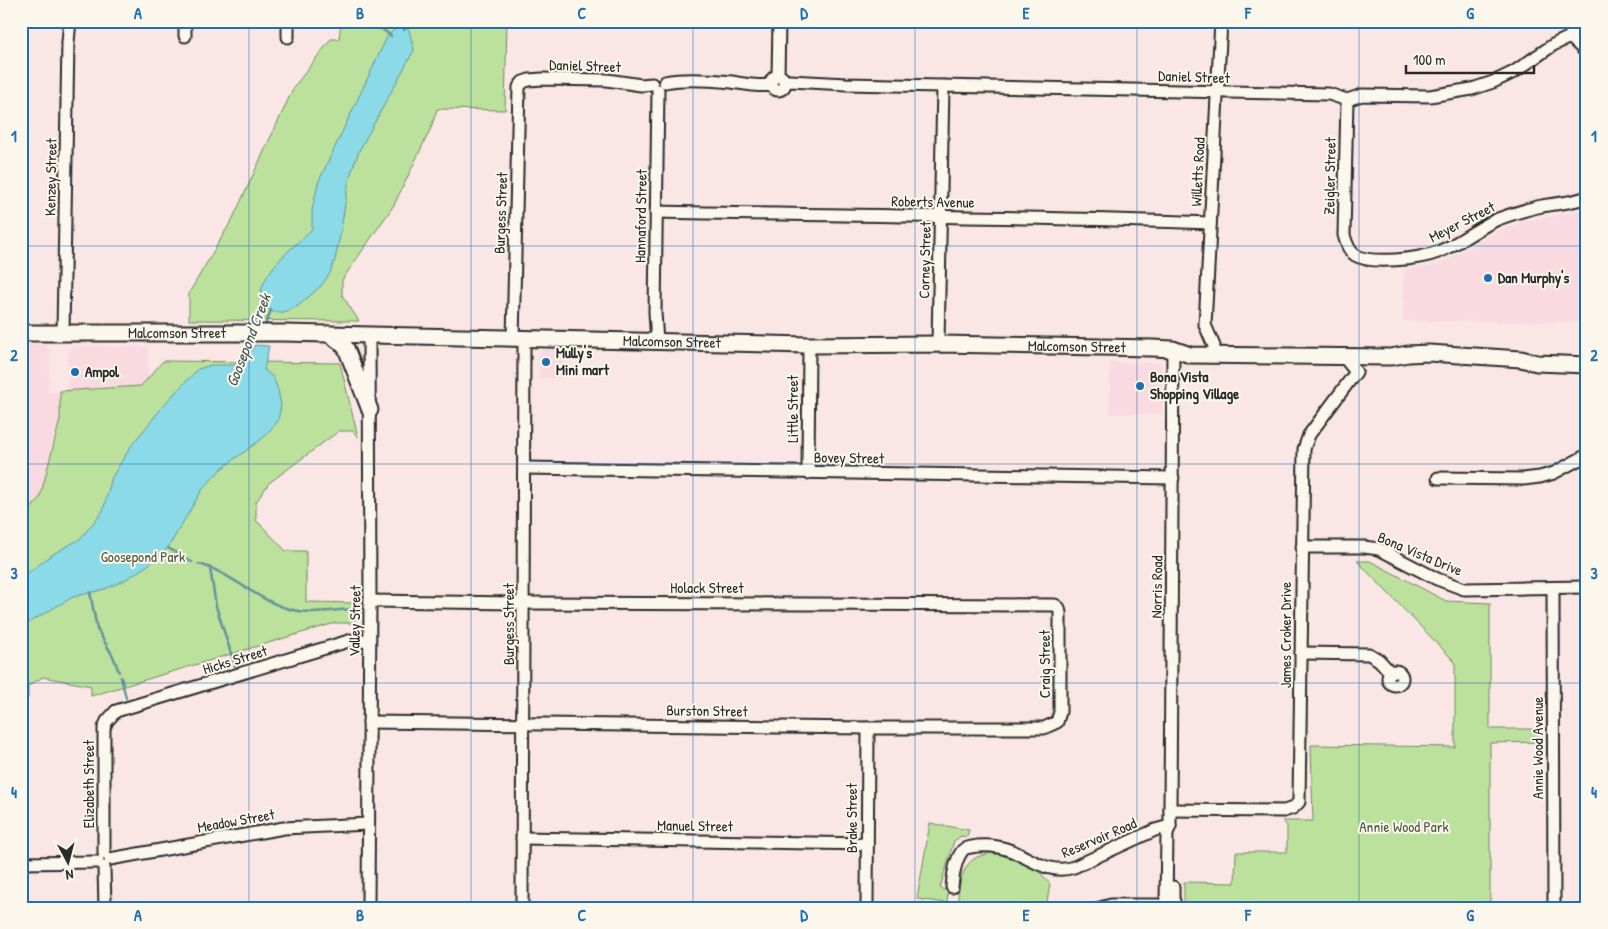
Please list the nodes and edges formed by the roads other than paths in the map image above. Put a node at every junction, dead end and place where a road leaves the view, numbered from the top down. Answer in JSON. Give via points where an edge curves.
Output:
{"nodes":[{"id":1,"x":70,"y":21,"type":"edge"},
{"id":2,"x":185,"y":21,"type":"edge"},
{"id":3,"x":288,"y":21,"type":"edge"},
{"id":4,"x":779,"y":21,"type":"edge"},
{"id":5,"x":1221,"y":21,"type":"edge"},
{"id":6,"x":1575,"y":21,"type":"edge"},
{"id":7,"x":185,"y":36,"type":"dead end"},
{"id":8,"x":1570,"y":36,"type":"junction"},
{"id":9,"x":288,"y":37,"type":"dead end"},
{"id":10,"x":1587,"y":53,"type":"edge"},
{"id":11,"x":778,"y":81,"type":"junction"},
{"id":12,"x":658,"y":85,"type":"junction"},
{"id":13,"x":943,"y":86,"type":"junction"},
{"id":14,"x":519,"y":87,"type":"joint"},
{"id":15,"x":1217,"y":91,"type":"junction"},
{"id":16,"x":1347,"y":100,"type":"junction"},
{"id":17,"x":1587,"y":197,"type":"edge"},
{"id":18,"x":656,"y":212,"type":"junction"},
{"id":19,"x":940,"y":218,"type":"junction"},
{"id":20,"x":1210,"y":223,"type":"junction"},
{"id":21,"x":1351,"y":251,"type":"joint"},
{"id":22,"x":21,"y":333,"type":"edge"},
{"id":23,"x":63,"y":334,"type":"junction"},
{"id":24,"x":329,"y":334,"type":"junction"},
{"id":25,"x":369,"y":335,"type":"junction"},
{"id":26,"x":518,"y":339,"type":"junction"},
{"id":27,"x":657,"y":342,"type":"junction"},
{"id":28,"x":938,"y":344,"type":"junction"},
{"id":29,"x":809,"y":345,"type":"junction"},
{"id":30,"x":1214,"y":346,"type":"junction"},
{"id":31,"x":1173,"y":349,"type":"junction"},
{"id":32,"x":1408,"y":354,"type":"junction"},
{"id":33,"x":1587,"y":354,"type":"edge"},
{"id":34,"x":1344,"y":357,"type":"junction"},
{"id":35,"x":1521,"y":358,"type":"junction"},
{"id":36,"x":1587,"y":365,"type":"edge"},
{"id":37,"x":370,"y":410,"type":"junction"},
{"id":38,"x":1587,"y":455,"type":"edge"},
{"id":39,"x":525,"y":468,"type":"junction"},
{"id":40,"x":808,"y":473,"type":"junction"},
{"id":41,"x":1173,"y":478,"type":"junction"},
{"id":42,"x":1438,"y":478,"type":"dead end"},
{"id":43,"x":1302,"y":547,"type":"junction"},
{"id":44,"x":1587,"y":587,"type":"edge"},
{"id":45,"x":1553,"y":588,"type":"junction"},
{"id":46,"x":370,"y":601,"type":"junction"},
{"id":47,"x":524,"y":603,"type":"junction"},
{"id":48,"x":1043,"y":604,"type":"joint"},
{"id":49,"x":369,"y":641,"type":"junction"},
{"id":50,"x":1301,"y":653,"type":"junction"},
{"id":51,"x":1390,"y":672,"type":"dead end"},
{"id":52,"x":110,"y":716,"type":"joint"},
{"id":53,"x":369,"y":722,"type":"junction"},
{"id":54,"x":523,"y":724,"type":"junction"},
{"id":55,"x":868,"y":728,"type":"junction"},
{"id":56,"x":1044,"y":728,"type":"joint"},
{"id":57,"x":1170,"y":810,"type":"junction"},
{"id":58,"x":368,"y":824,"type":"junction"},
{"id":59,"x":1170,"y":826,"type":"junction"},
{"id":60,"x":522,"y":838,"type":"junction"},
{"id":61,"x":866,"y":844,"type":"junction"},
{"id":62,"x":104,"y":860,"type":"junction"},
{"id":63,"x":21,"y":863,"type":"edge"},
{"id":64,"x":952,"y":887,"type":"dead end"},
{"id":65,"x":1143,"y":907,"type":"edge"},
{"id":66,"x":1169,"y":907,"type":"edge"},
{"id":67,"x":105,"y":908,"type":"edge"},
{"id":68,"x":368,"y":908,"type":"edge"},
{"id":69,"x":522,"y":908,"type":"edge"},
{"id":70,"x":867,"y":908,"type":"edge"},
{"id":71,"x":1100,"y":908,"type":"edge"},
{"id":72,"x":1554,"y":908,"type":"edge"}],
"edges":[{"from":1,"to":23,"type":"street","name":"Kenzey Street"},
{"from":2,"to":7,"type":"street"},
{"from":3,"to":9,"type":"street"},
{"from":4,"to":11,"type":"street"},
{"from":5,"to":15,"type":"street","name":"Willetts Road"},
{"from":6,"to":8,"type":"street"},
{"from":8,"to":10,"type":"street"},
{"from":8,"to":16,"type":"street","name":"Daniel Street","via":[[1514,72],[1472,89],[1430,96],[1362,95]]},
{"from":11,"to":12,"type":"street","name":"Daniel Street","via":[[765,86],[691,81]]},
{"from":11,"to":13,"type":"street","name":"Daniel Street"},
{"from":12,"to":14,"type":"street","name":"Daniel Street","via":[[542,79],[523,82]]},
{"from":12,"to":18,"type":"street","name":"Hannaford Street"},
{"from":13,"to":15,"type":"street","name":"Daniel Street"},
{"from":13,"to":19,"type":"street","name":"Corney Street"},
{"from":14,"to":26,"type":"street","name":"Burgess Street"},
{"from":15,"to":16,"type":"street","name":"Daniel Street","via":[[1329,94]]},
{"from":15,"to":20,"type":"street","name":"Willetts Road"},
{"from":16,"to":21,"type":"street","name":"Zeigler Street","via":[[1344,235]]},
{"from":17,"to":21,"type":"street","name":"Meyer Street","via":[[1526,210],[1497,220],[1439,252],[1420,258],[1362,258]]},
{"from":18,"to":19,"type":"street","name":"Roberts Avenue"},
{"from":18,"to":27,"type":"street","name":"Hannaford Street"},
{"from":19,"to":20,"type":"street","name":"Roberts Avenue","via":[[1080,218]]},
{"from":19,"to":28,"type":"street","name":"Corney Street"},
{"from":20,"to":30,"type":"street","name":"Willetts Road","via":[[1205,325]]},
{"from":22,"to":23,"type":"main road","name":"Malcomson Street"},
{"from":23,"to":24,"type":"main road","name":"Malcomson Street"},
{"from":24,"to":25,"type":"main road","name":"Malcomson Street"},
{"from":24,"to":37,"type":"main road","via":[[346,348]]},
{"from":25,"to":26,"type":"main road","name":"Malcomson Street"},
{"from":25,"to":37,"type":"street","name":"Valley Street"},
{"from":26,"to":27,"type":"main road","name":"Malcomson Street"},
{"from":26,"to":39,"type":"street","name":"Burgess Street"},
{"from":27,"to":29,"type":"main road","name":"Malcomson Street"},
{"from":28,"to":29,"type":"main road","name":"Malcomson Street"},
{"from":28,"to":31,"type":"main road","name":"Malcomson Street"},
{"from":29,"to":40,"type":"street","name":"Little Street"},
{"from":30,"to":31,"type":"main road","name":"Malcomson Street"},
{"from":30,"to":32,"type":"main road","name":"Malcomson Street","via":[[1389,350]]},
{"from":31,"to":34,"type":"main road","name":"Malcomson Street","via":[[1190,355]]},
{"from":31,"to":41,"type":"street","name":"Norris Road"},
{"from":32,"to":34,"type":"main road","name":"Malcomson Street"},
{"from":32,"to":35,"type":"main road","name":"Malcomson Street"},
{"from":33,"to":35,"type":"main road","name":"Malcomson Street","via":[[1537,354]]},
{"from":34,"to":43,"type":"street","name":"James Croker Drive","via":[[1356,372],[1309,435],[1304,449]]},
{"from":35,"to":36,"type":"main road","name":"Malcomson Street","via":[[1537,363]]},
{"from":37,"to":46,"type":"street","name":"Valley Street"},
{"from":38,"to":42,"type":"street","via":[[1540,477]]},
{"from":39,"to":40,"type":"street","name":"Bovey Street"},
{"from":39,"to":47,"type":"street","name":"Burgess Street"},
{"from":40,"to":41,"type":"street","name":"Bovey Street"},
{"from":41,"to":57,"type":"street","name":"Norris Road"},
{"from":43,"to":45,"type":"street","name":"Bona Vista Drive","via":[[1379,549],[1464,589]]},
{"from":43,"to":50,"type":"street","name":"James Croker Drive"},
{"from":44,"to":45,"type":"street","name":"Bona Vista Drive"},
{"from":45,"to":72,"type":"street","name":"Annie Wood Avenue"},
{"from":46,"to":47,"type":"street","name":"Holack Street"},
{"from":46,"to":49,"type":"street","name":"Valley Street"},
{"from":47,"to":48,"type":"street","name":"Holack Street"},
{"from":47,"to":54,"type":"street","name":"Burgess Street"},
{"from":48,"to":56,"type":"street","name":"Craig Street","via":[[1055,605],[1060,613],[1060,712],[1057,722]]},
{"from":49,"to":52,"type":"street","name":"Hicks Street","via":[[352,640],[116,711]]},
{"from":49,"to":53,"type":"street","name":"Valley Street"},
{"from":50,"to":51,"type":"street","via":[[1369,654]]},
{"from":50,"to":57,"type":"street","name":"James Croker Drive","via":[[1300,797],[1297,804],[1284,811]]},
{"from":52,"to":62,"type":"street","name":"Elizabeth Street","via":[[104,728]]},
{"from":53,"to":54,"type":"street","name":"Burston Street"},
{"from":53,"to":58,"type":"street","name":"Valley Street"},
{"from":54,"to":55,"type":"street","name":"Burston Street"},
{"from":54,"to":60,"type":"street","name":"Burgess Street"},
{"from":55,"to":56,"type":"street","name":"Burston Street"},
{"from":55,"to":61,"type":"street","name":"Brake Street"},
{"from":57,"to":59,"type":"street","name":"Norris Road"},
{"from":58,"to":62,"type":"street","name":"Meadow Street","via":[[284,828]]},
{"from":58,"to":68,"type":"street","name":"Valley Street"},
{"from":59,"to":64,"type":"street","name":"Reservoir Road","via":[[1062,870],[1048,868],[1004,849],[966,848],[959,858]]},
{"from":59,"to":66,"type":"street","name":"Norris Road","via":[[1167,833]]},
{"from":60,"to":61,"type":"street","name":"Manuel Street"},
{"from":60,"to":69,"type":"street","name":"Burgess Street"},
{"from":61,"to":70,"type":"street","name":"Brake Street"},
{"from":62,"to":63,"type":"street","name":"Meadow Street"},
{"from":62,"to":67,"type":"street","name":"Elizabeth Street"},
{"from":65,"to":66,"type":"street"},
{"from":65,"to":71,"type":"street","via":[[1112,905]]}]}
